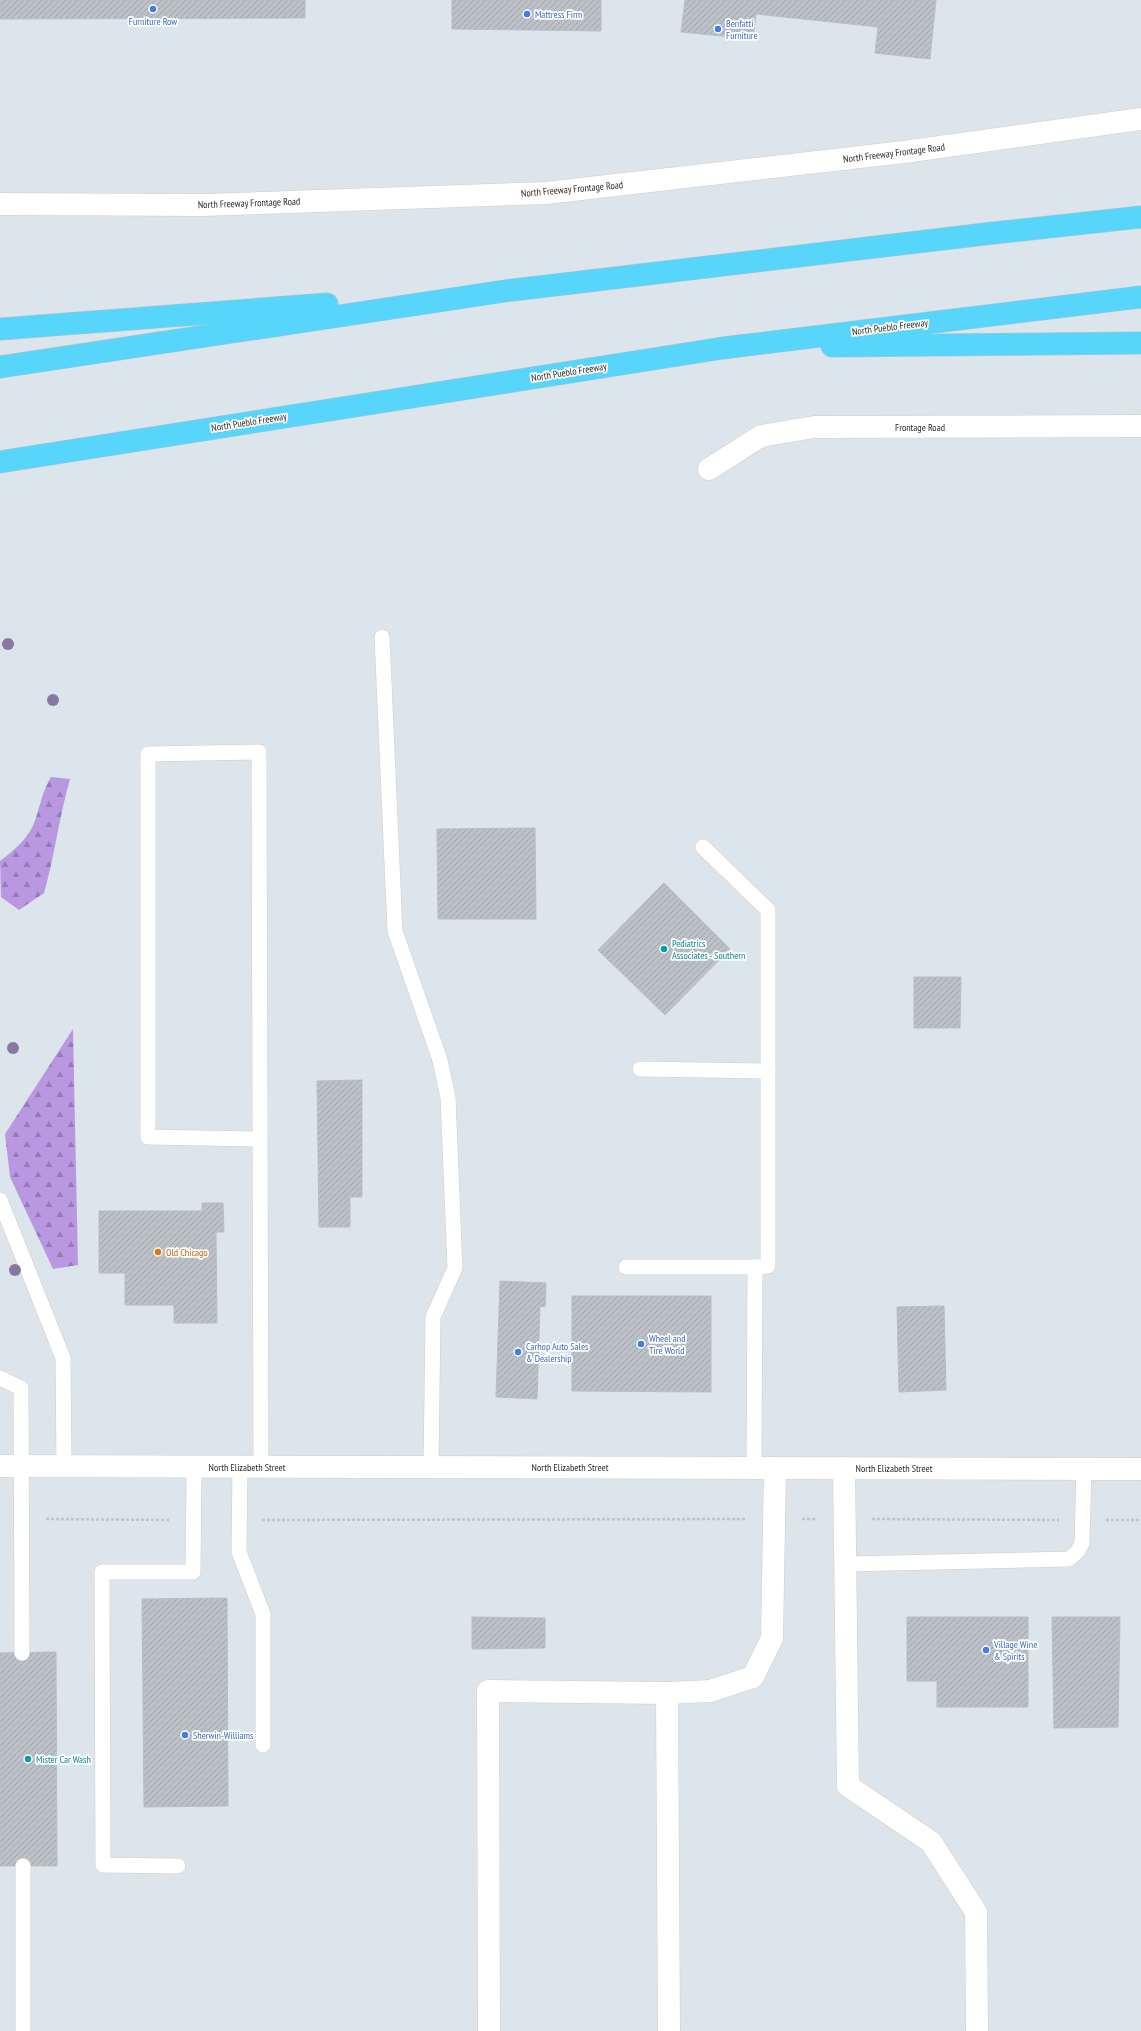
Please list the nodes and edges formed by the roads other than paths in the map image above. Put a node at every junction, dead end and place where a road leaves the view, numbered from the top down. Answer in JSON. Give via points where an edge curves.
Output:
{"nodes":[{"id":1,"x":1141,"y":119,"type":"edge"},
{"id":2,"x":0,"y":204,"type":"edge"},
{"id":3,"x":1141,"y":218,"type":"edge"},
{"id":4,"x":505,"y":291,"type":"junction"},
{"id":5,"x":1141,"y":297,"type":"edge"},
{"id":6,"x":0,"y":329,"type":"edge"},
{"id":7,"x":1141,"y":343,"type":"edge"},
{"id":8,"x":723,"y":348,"type":"junction"},
{"id":9,"x":0,"y":367,"type":"edge"},
{"id":10,"x":1141,"y":426,"type":"edge"},
{"id":11,"x":0,"y":462,"type":"edge"},
{"id":12,"x":709,"y":469,"type":"dead end"},
{"id":13,"x":382,"y":637,"type":"dead end"},
{"id":14,"x":703,"y":847,"type":"dead end"},
{"id":15,"x":640,"y":1069,"type":"dead end"},
{"id":16,"x":768,"y":1071,"type":"junction"},
{"id":17,"x":260,"y":1138,"type":"junction"},
{"id":18,"x":0,"y":1200,"type":"edge"},
{"id":19,"x":755,"y":1266,"type":"junction"},
{"id":20,"x":626,"y":1267,"type":"dead end"},
{"id":21,"x":0,"y":1378,"type":"edge"},
{"id":22,"x":0,"y":1466,"type":"edge"},
{"id":23,"x":22,"y":1466,"type":"junction"},
{"id":24,"x":64,"y":1466,"type":"junction"},
{"id":25,"x":194,"y":1467,"type":"junction"},
{"id":26,"x":251,"y":1467,"type":"junction"},
{"id":27,"x":431,"y":1467,"type":"junction"},
{"id":28,"x":765,"y":1468,"type":"junction"},
{"id":29,"x":844,"y":1468,"type":"junction"},
{"id":30,"x":1084,"y":1469,"type":"junction"},
{"id":31,"x":1141,"y":1469,"type":"edge"},
{"id":32,"x":845,"y":1564,"type":"junction"},
{"id":33,"x":22,"y":1653,"type":"dead end"},
{"id":34,"x":667,"y":1693,"type":"junction"},
{"id":35,"x":263,"y":1745,"type":"dead end"},
{"id":36,"x":24,"y":1866,"type":"dead end"},
{"id":37,"x":178,"y":1866,"type":"dead end"},
{"id":38,"x":23,"y":2031,"type":"edge"},
{"id":39,"x":489,"y":2031,"type":"edge"},
{"id":40,"x":669,"y":2031,"type":"edge"},
{"id":41,"x":976,"y":2031,"type":"edge"}],
"edges":[{"from":1,"to":2,"type":"street","name":"North Freeway Frontage Road","via":[[904,152],[546,193],[204,205]]},
{"from":3,"to":4,"type":"highway"},
{"from":4,"to":6,"type":"highway"},
{"from":4,"to":9,"type":"highway"},
{"from":5,"to":8,"type":"highway","name":"North Pueblo Freeway"},
{"from":7,"to":8,"type":"highway"},
{"from":8,"to":11,"type":"highway","name":"North Pueblo Freeway"},
{"from":10,"to":12,"type":"street","name":"Frontage Road","via":[[814,427],[762,436]]},
{"from":13,"to":27,"type":"lane","via":[[395,931],[440,1060],[448,1098],[455,1268],[433,1317]]},
{"from":14,"to":16,"type":"lane","via":[[768,910]]},
{"from":15,"to":16,"type":"lane"},
{"from":16,"to":19,"type":"lane","via":[[768,1266]]},
{"from":17,"to":17,"type":"lane","via":[[259,752],[148,754],[148,1137]]},
{"from":17,"to":26,"type":"lane"},
{"from":18,"to":24,"type":"lane","via":[[63,1358]]},
{"from":19,"to":20,"type":"lane"},
{"from":19,"to":28,"type":"lane"},
{"from":21,"to":23,"type":"lane","via":[[21,1388]]},
{"from":22,"to":23,"type":"street","name":"North Elizabeth Street"},
{"from":23,"to":24,"type":"street","name":"North Elizabeth Street"},
{"from":23,"to":33,"type":"lane"},
{"from":24,"to":25,"type":"street","name":"North Elizabeth Street"},
{"from":25,"to":26,"type":"street","name":"North Elizabeth Street"},
{"from":25,"to":37,"type":"lane","via":[[193,1572],[102,1572],[103,1865]]},
{"from":26,"to":27,"type":"street","name":"North Elizabeth Street"},
{"from":26,"to":35,"type":"lane","via":[[239,1552],[263,1614]]},
{"from":27,"to":28,"type":"street","name":"North Elizabeth Street"},
{"from":28,"to":29,"type":"street","name":"North Elizabeth Street"},
{"from":28,"to":34,"type":"street","via":[[774,1519],[772,1638],[753,1677],[710,1691]]},
{"from":29,"to":30,"type":"street","name":"North Elizabeth Street"},
{"from":29,"to":32,"type":"street"},
{"from":30,"to":31,"type":"street","name":"North Elizabeth Street"},
{"from":30,"to":32,"type":"lane","via":[[1082,1543],[1069,1559]]},
{"from":32,"to":41,"type":"street","via":[[848,1786],[931,1842],[976,1912]]},
{"from":34,"to":39,"type":"street","via":[[488,1691]]},
{"from":34,"to":40,"type":"street"},
{"from":36,"to":38,"type":"lane"}]}
